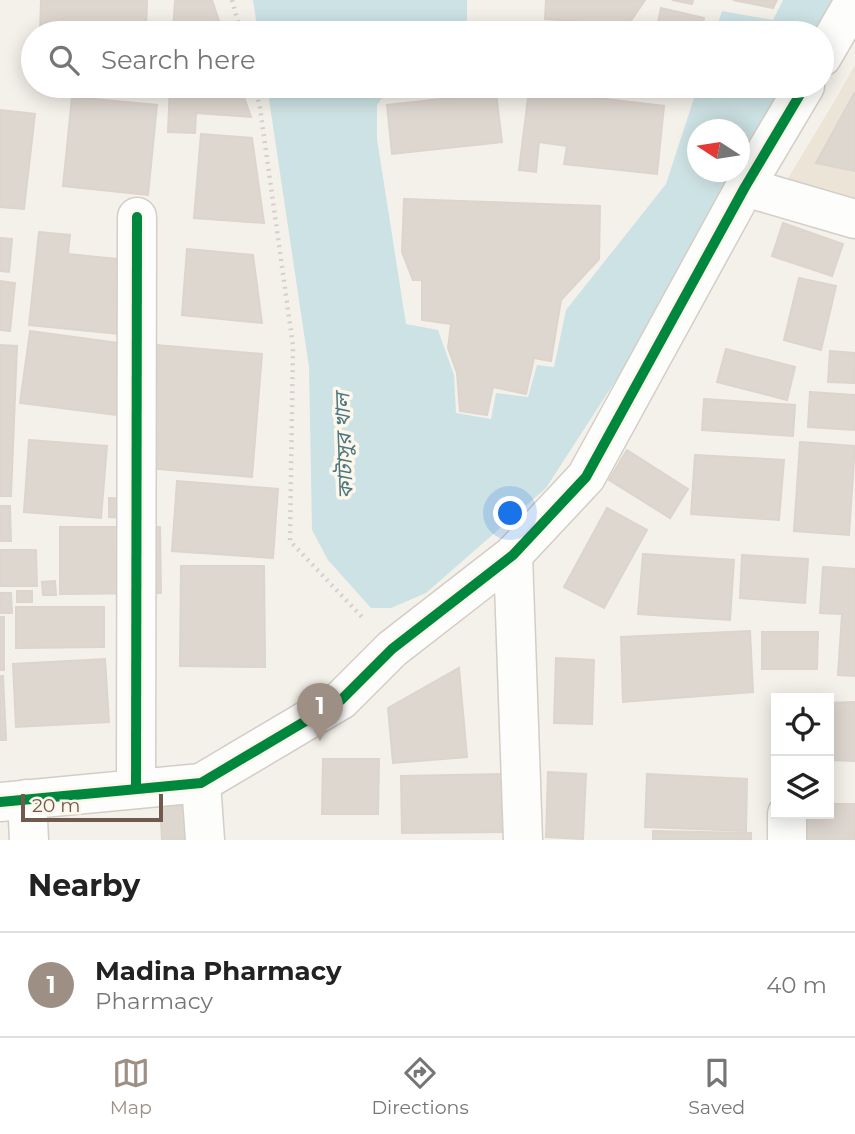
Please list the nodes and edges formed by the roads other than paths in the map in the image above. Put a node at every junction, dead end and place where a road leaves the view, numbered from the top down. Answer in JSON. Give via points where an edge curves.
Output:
{"nodes":[{"id":1,"x":855,"y":0,"type":"edge"},
{"id":2,"x":834,"y":36,"type":"edge"},
{"id":3,"x":798,"y":98,"type":"edge"},
{"id":4,"x":745,"y":187,"type":"junction"},
{"id":5,"x":137,"y":217,"type":"dead end"},
{"id":6,"x":855,"y":219,"type":"edge"},
{"id":7,"x":513,"y":555,"type":"junction"},
{"id":8,"x":201,"y":783,"type":"junction"},
{"id":9,"x":136,"y":789,"type":"junction"},
{"id":10,"x":13,"y":801,"type":"edge"},
{"id":11,"x":787,"y":819,"type":"edge"},
{"id":12,"x":29,"y":840,"type":"edge"},
{"id":13,"x":205,"y":840,"type":"edge"},
{"id":14,"x":523,"y":840,"type":"edge"},
{"id":15,"x":787,"y":840,"type":"edge"}],
"edges":[{"from":1,"to":2,"type":"street"},
{"from":3,"to":4,"type":"street"},
{"from":4,"to":6,"type":"street"},
{"from":4,"to":7,"type":"street","via":[[586,477]]},
{"from":5,"to":9,"type":"street"},
{"from":7,"to":8,"type":"street","via":[[392,649],[341,701]]},
{"from":7,"to":14,"type":"street"},
{"from":8,"to":9,"type":"street"},
{"from":8,"to":13,"type":"street"},
{"from":9,"to":10,"type":"street"},
{"from":10,"to":12,"type":"street"},
{"from":11,"to":15,"type":"street"}]}
